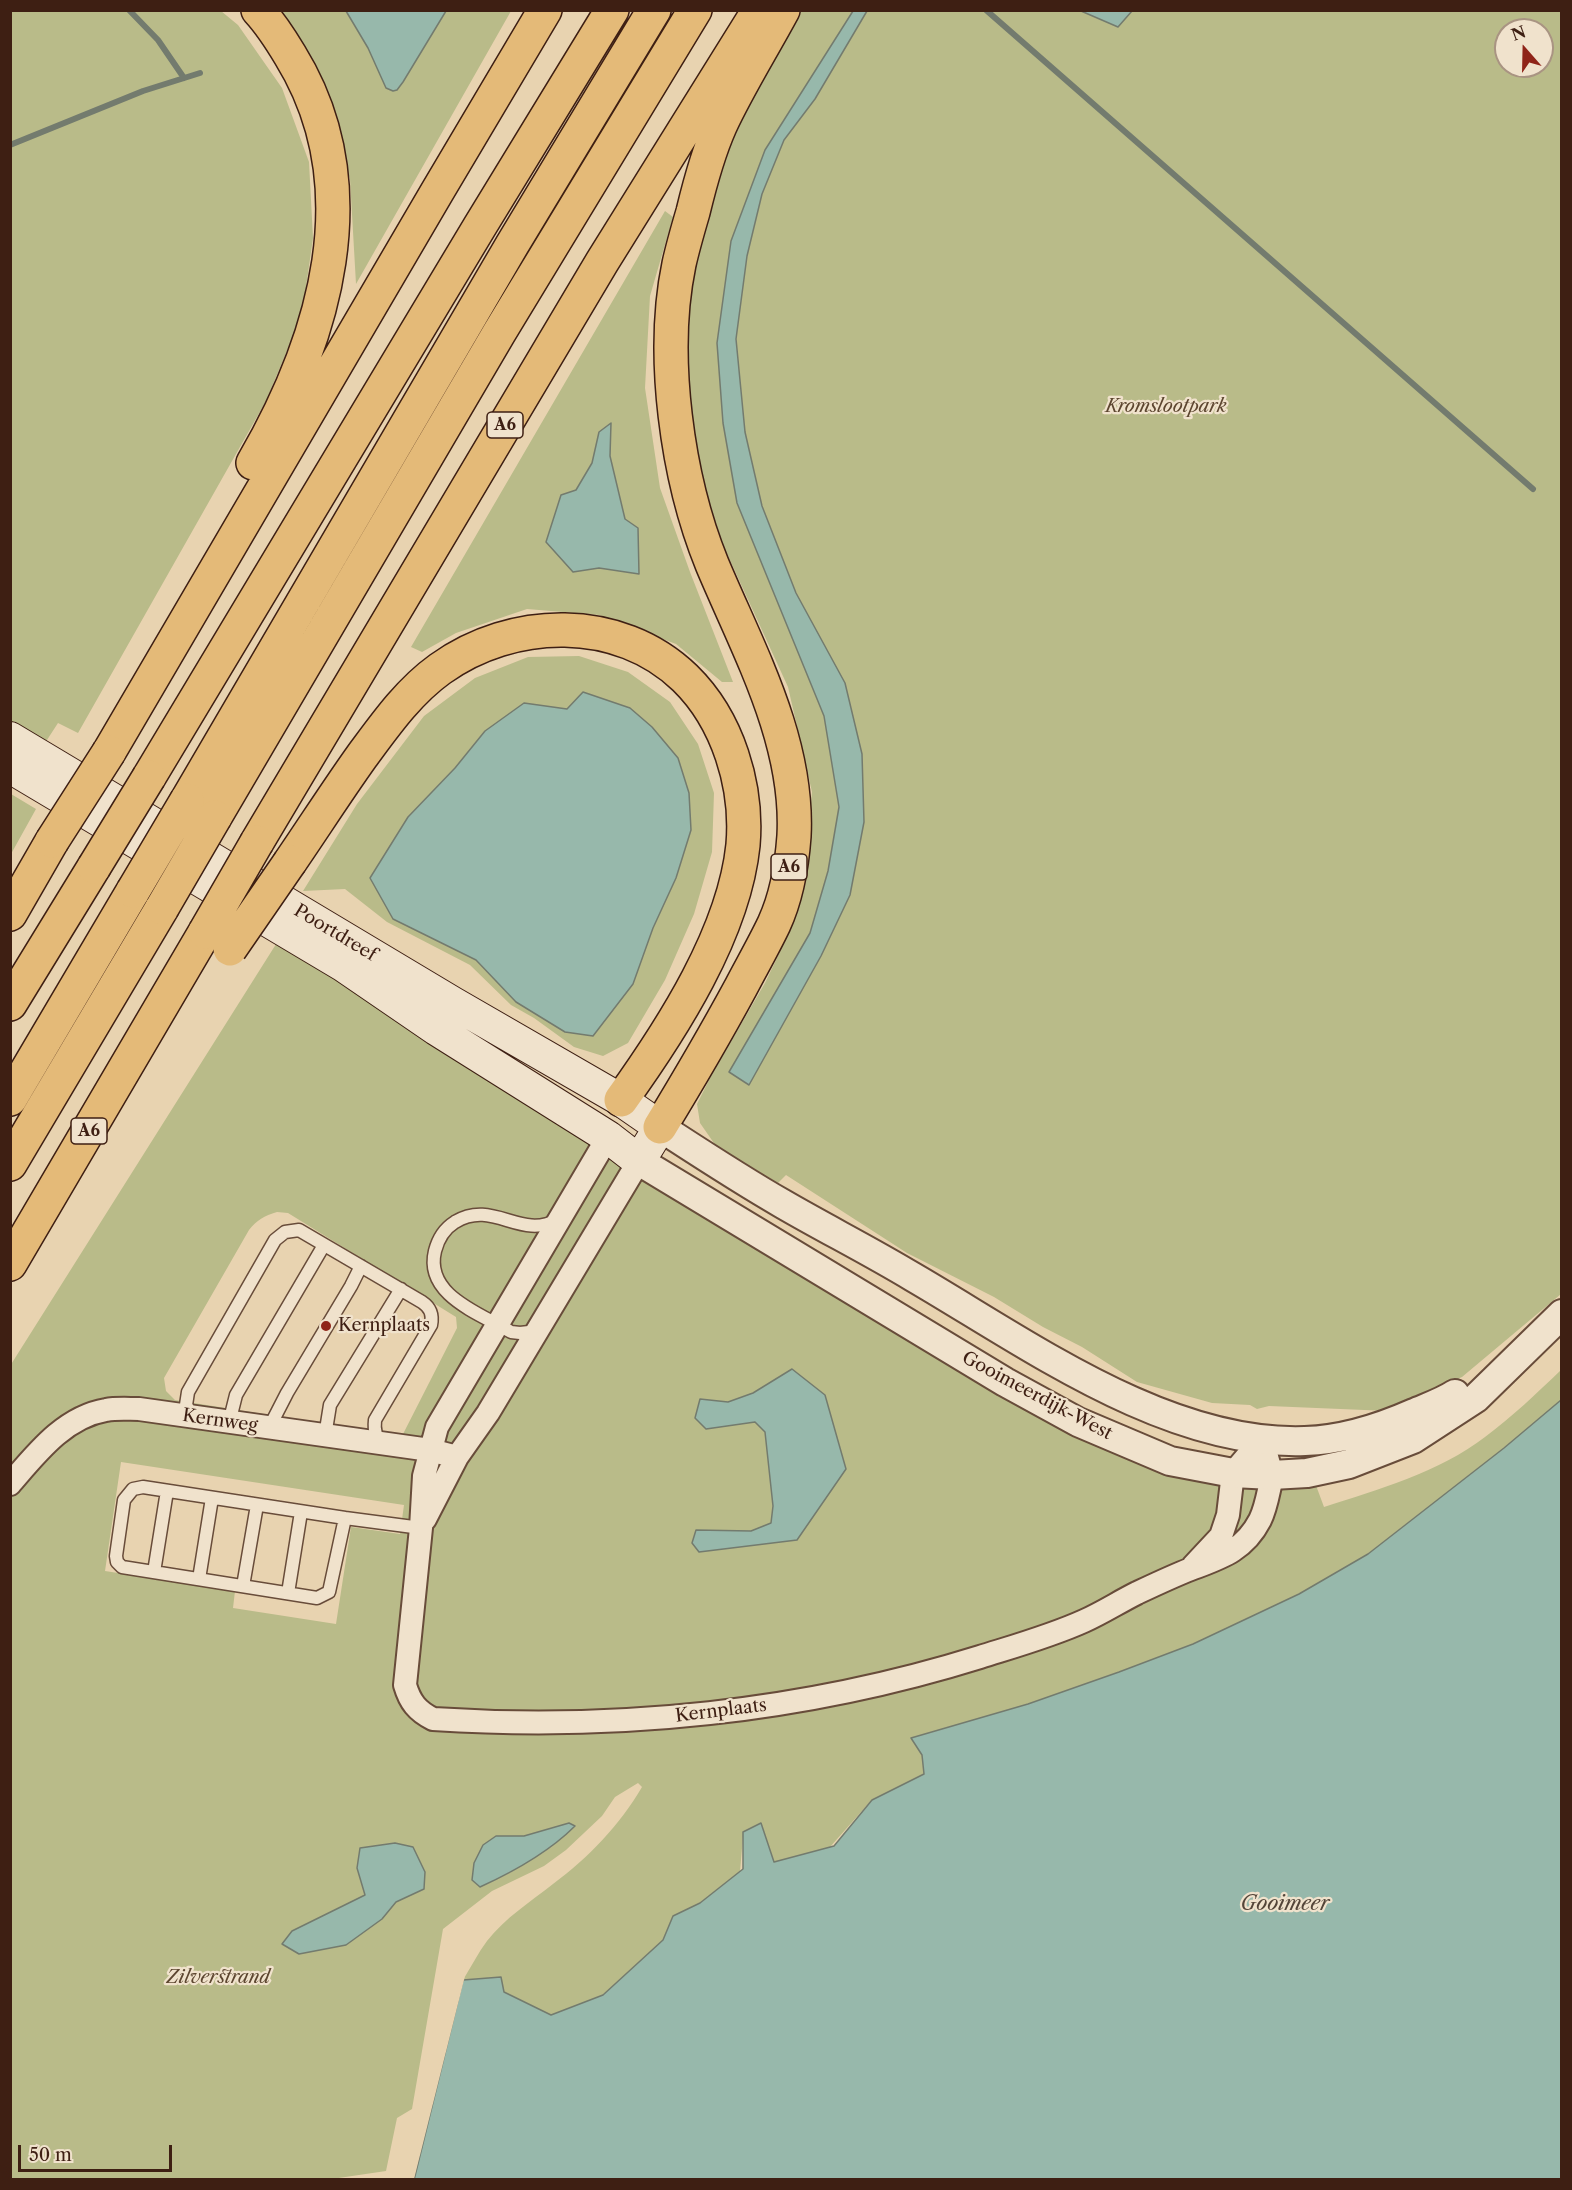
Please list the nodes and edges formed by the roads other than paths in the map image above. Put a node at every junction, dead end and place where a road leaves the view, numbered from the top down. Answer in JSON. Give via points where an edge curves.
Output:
{"nodes":[{"id":1,"x":258,"y":10,"type":"edge"},
{"id":2,"x":545,"y":10,"type":"edge"},
{"id":3,"x":612,"y":10,"type":"edge"},
{"id":4,"x":654,"y":10,"type":"edge"},
{"id":5,"x":695,"y":10,"type":"edge"},
{"id":6,"x":759,"y":10,"type":"edge"},
{"id":7,"x":783,"y":10,"type":"edge"},
{"id":8,"x":10,"y":738,"type":"edge"},
{"id":9,"x":100,"y":748,"type":"junction"},
{"id":10,"x":10,"y":767,"type":"edge"},
{"id":11,"x":10,"y":914,"type":"edge"},
{"id":12,"x":218,"y":941,"type":"junction"},
{"id":13,"x":10,"y":1004,"type":"edge"},
{"id":14,"x":10,"y":1099,"type":"edge"},
{"id":15,"x":621,"y":1100,"type":"junction"},
{"id":16,"x":660,"y":1127,"type":"junction"},
{"id":17,"x":608,"y":1137,"type":"junction"},
{"id":18,"x":639,"y":1161,"type":"junction"},
{"id":19,"x":10,"y":1164,"type":"edge"},
{"id":20,"x":560,"y":1218,"type":"junction"},
{"id":21,"x":324,"y":1245,"type":"junction"},
{"id":22,"x":10,"y":1264,"type":"edge"},
{"id":23,"x":361,"y":1266,"type":"junction"},
{"id":24,"x":400,"y":1289,"type":"junction"},
{"id":25,"x":1562,"y":1314,"type":"edge"},
{"id":26,"x":497,"y":1323,"type":"junction"},
{"id":27,"x":539,"y":1330,"type":"junction"},
{"id":28,"x":1518,"y":1355,"type":"junction"},
{"id":29,"x":193,"y":1417,"type":"junction"},
{"id":30,"x":229,"y":1423,"type":"junction"},
{"id":31,"x":269,"y":1428,"type":"junction"},
{"id":32,"x":325,"y":1436,"type":"junction"},
{"id":33,"x":1262,"y":1439,"type":"junction"},
{"id":34,"x":384,"y":1444,"type":"junction"},
{"id":35,"x":430,"y":1450,"type":"junction"},
{"id":36,"x":457,"y":1457,"type":"junction"},
{"id":37,"x":1233,"y":1473,"type":"junction"},
{"id":38,"x":1272,"y":1475,"type":"junction"},
{"id":39,"x":10,"y":1485,"type":"edge"},
{"id":40,"x":167,"y":1491,"type":"junction"},
{"id":41,"x":212,"y":1498,"type":"junction"},
{"id":42,"x":257,"y":1505,"type":"junction"},
{"id":43,"x":301,"y":1512,"type":"junction"},
{"id":44,"x":345,"y":1518,"type":"junction"},
{"id":45,"x":421,"y":1528,"type":"junction"},
{"id":46,"x":1190,"y":1570,"type":"junction"},
{"id":47,"x":154,"y":1572,"type":"junction"},
{"id":48,"x":199,"y":1579,"type":"junction"},
{"id":49,"x":243,"y":1586,"type":"junction"},
{"id":50,"x":288,"y":1593,"type":"junction"}],
"edges":[{"from":1,"to":9,"type":"highway","via":[[305,79],[321,117],[333,214],[325,288],[300,369],[259,453]]},
{"from":2,"to":9,"type":"highway"},
{"from":3,"to":13,"type":"highway","bridge":true},
{"from":4,"to":14,"type":"highway","bridge":true},
{"from":5,"to":19,"type":"highway","bridge":true,"via":[[499,333]]},
{"from":6,"to":12,"type":"highway","number":"A6","bridge":true,"via":[[596,272],[257,842]]},
{"from":7,"to":16,"type":"highway","number":"A6","via":[[720,127],[699,187],[679,266],[672,337],[678,437],[689,495],[781,734],[793,796],[794,837],[776,921],[712,1041]]},
{"from":8,"to":15,"type":"main road","name":"Poortdreef"},
{"from":9,"to":11,"type":"highway","bridge":true},
{"from":10,"to":17,"type":"main road","name":"Poortdreef","via":[[344,966]]},
{"from":12,"to":15,"type":"highway","number":"A6","bridge":true,"via":[[290,862],[385,724],[441,668],[464,654],[512,636],[556,629],[615,637],[662,660],[706,702],[733,756],[743,813],[738,875],[711,951],[674,1020]]},
{"from":12,"to":22,"type":"highway","number":"A6","via":[[168,998]]},
{"from":15,"to":16,"type":"main road","name":"Poortdreef"},
{"from":15,"to":17,"type":"main road","name":"Kernplaats"},
{"from":16,"to":18,"type":"main road","name":"Kernplaats"},
{"from":16,"to":33,"type":"street","name":"Gooimeerdijk-West","via":[[782,1204],[1106,1389],[1186,1422]]},
{"from":17,"to":18,"type":"main road","name":"Poortdreef"},
{"from":17,"to":20,"type":"street","name":"Kernplaats"},
{"from":18,"to":27,"type":"street","name":"Kernplaats"},
{"from":18,"to":37,"type":"street","name":"Gooimeerdijk-West","via":[[1078,1422],[1170,1461]]},
{"from":20,"to":26,"type":"street","name":"Kernplaats"},
{"from":20,"to":26,"type":"lane","via":[[537,1227],[493,1215],[467,1215],[438,1241],[434,1266],[443,1287],[451,1298]]},
{"from":21,"to":23,"type":"lane"},
{"from":21,"to":29,"type":"lane","via":[[299,1230],[285,1232],[275,1240],[188,1392],[186,1406]]},
{"from":21,"to":30,"type":"lane","via":[[236,1395]]},
{"from":23,"to":24,"type":"lane"},
{"from":23,"to":31,"type":"lane"},
{"from":24,"to":32,"type":"lane","via":[[330,1405]]},
{"from":24,"to":34,"type":"lane","via":[[427,1305],[432,1320],[375,1420],[375,1432]]},
{"from":25,"to":28,"type":"street","name":"Gooimeerdijk-West"},
{"from":26,"to":27,"type":"lane","via":[[520,1334]]},
{"from":26,"to":35,"type":"street","name":"Kernplaats","via":[[437,1427]]},
{"from":27,"to":36,"type":"street","name":"Kernplaats"},
{"from":28,"to":33,"type":"street","name":"Gooimeerdijk-West","via":[[1452,1397],[1383,1427],[1305,1441]]},
{"from":28,"to":38,"type":"street","name":"Gooimeerdijk-West","via":[[1476,1398],[1413,1439],[1349,1464]]},
{"from":29,"to":30,"type":"street","name":"Kernweg"},
{"from":29,"to":39,"type":"street","name":"Kernweg","via":[[139,1409],[92,1413],[59,1432]]},
{"from":30,"to":31,"type":"street","name":"Kernweg"},
{"from":31,"to":32,"type":"street","name":"Kernweg"},
{"from":32,"to":34,"type":"street","name":"Kernweg"},
{"from":33,"to":37,"type":"street"},
{"from":33,"to":38,"type":"street","name":"Kernplaats"},
{"from":34,"to":35,"type":"street","name":"Kernweg"},
{"from":35,"to":36,"type":"street","name":"Kernweg"},
{"from":35,"to":45,"type":"street","name":"Kernplaats"},
{"from":36,"to":45,"type":"street","name":"Kernplaats"},
{"from":37,"to":38,"type":"street","name":"Gooimeerdijk-West"},
{"from":37,"to":46,"type":"street","name":"Kernplaats","via":[[1226,1526]]},
{"from":38,"to":46,"type":"street","name":"Kernplaats","via":[[1263,1513],[1251,1534],[1223,1558]]},
{"from":40,"to":41,"type":"lane"},
{"from":40,"to":47,"type":"lane"},
{"from":40,"to":47,"type":"lane","via":[[138,1487],[126,1496],[116,1556],[122,1567]]},
{"from":41,"to":42,"type":"lane"},
{"from":41,"to":48,"type":"lane"},
{"from":42,"to":43,"type":"lane"},
{"from":42,"to":49,"type":"lane"},
{"from":43,"to":44,"type":"lane"},
{"from":43,"to":50,"type":"lane"},
{"from":44,"to":45,"type":"lane"},
{"from":44,"to":50,"type":"lane","via":[[329,1592],[316,1598]]},
{"from":45,"to":46,"type":"street","name":"Kernplaats","via":[[405,1685],[409,1699],[421,1713],[447,1720],[597,1722],[673,1717],[837,1694],[1033,1640],[1085,1621]]},
{"from":47,"to":48,"type":"lane"},
{"from":48,"to":49,"type":"lane"},
{"from":49,"to":50,"type":"lane"}]}
